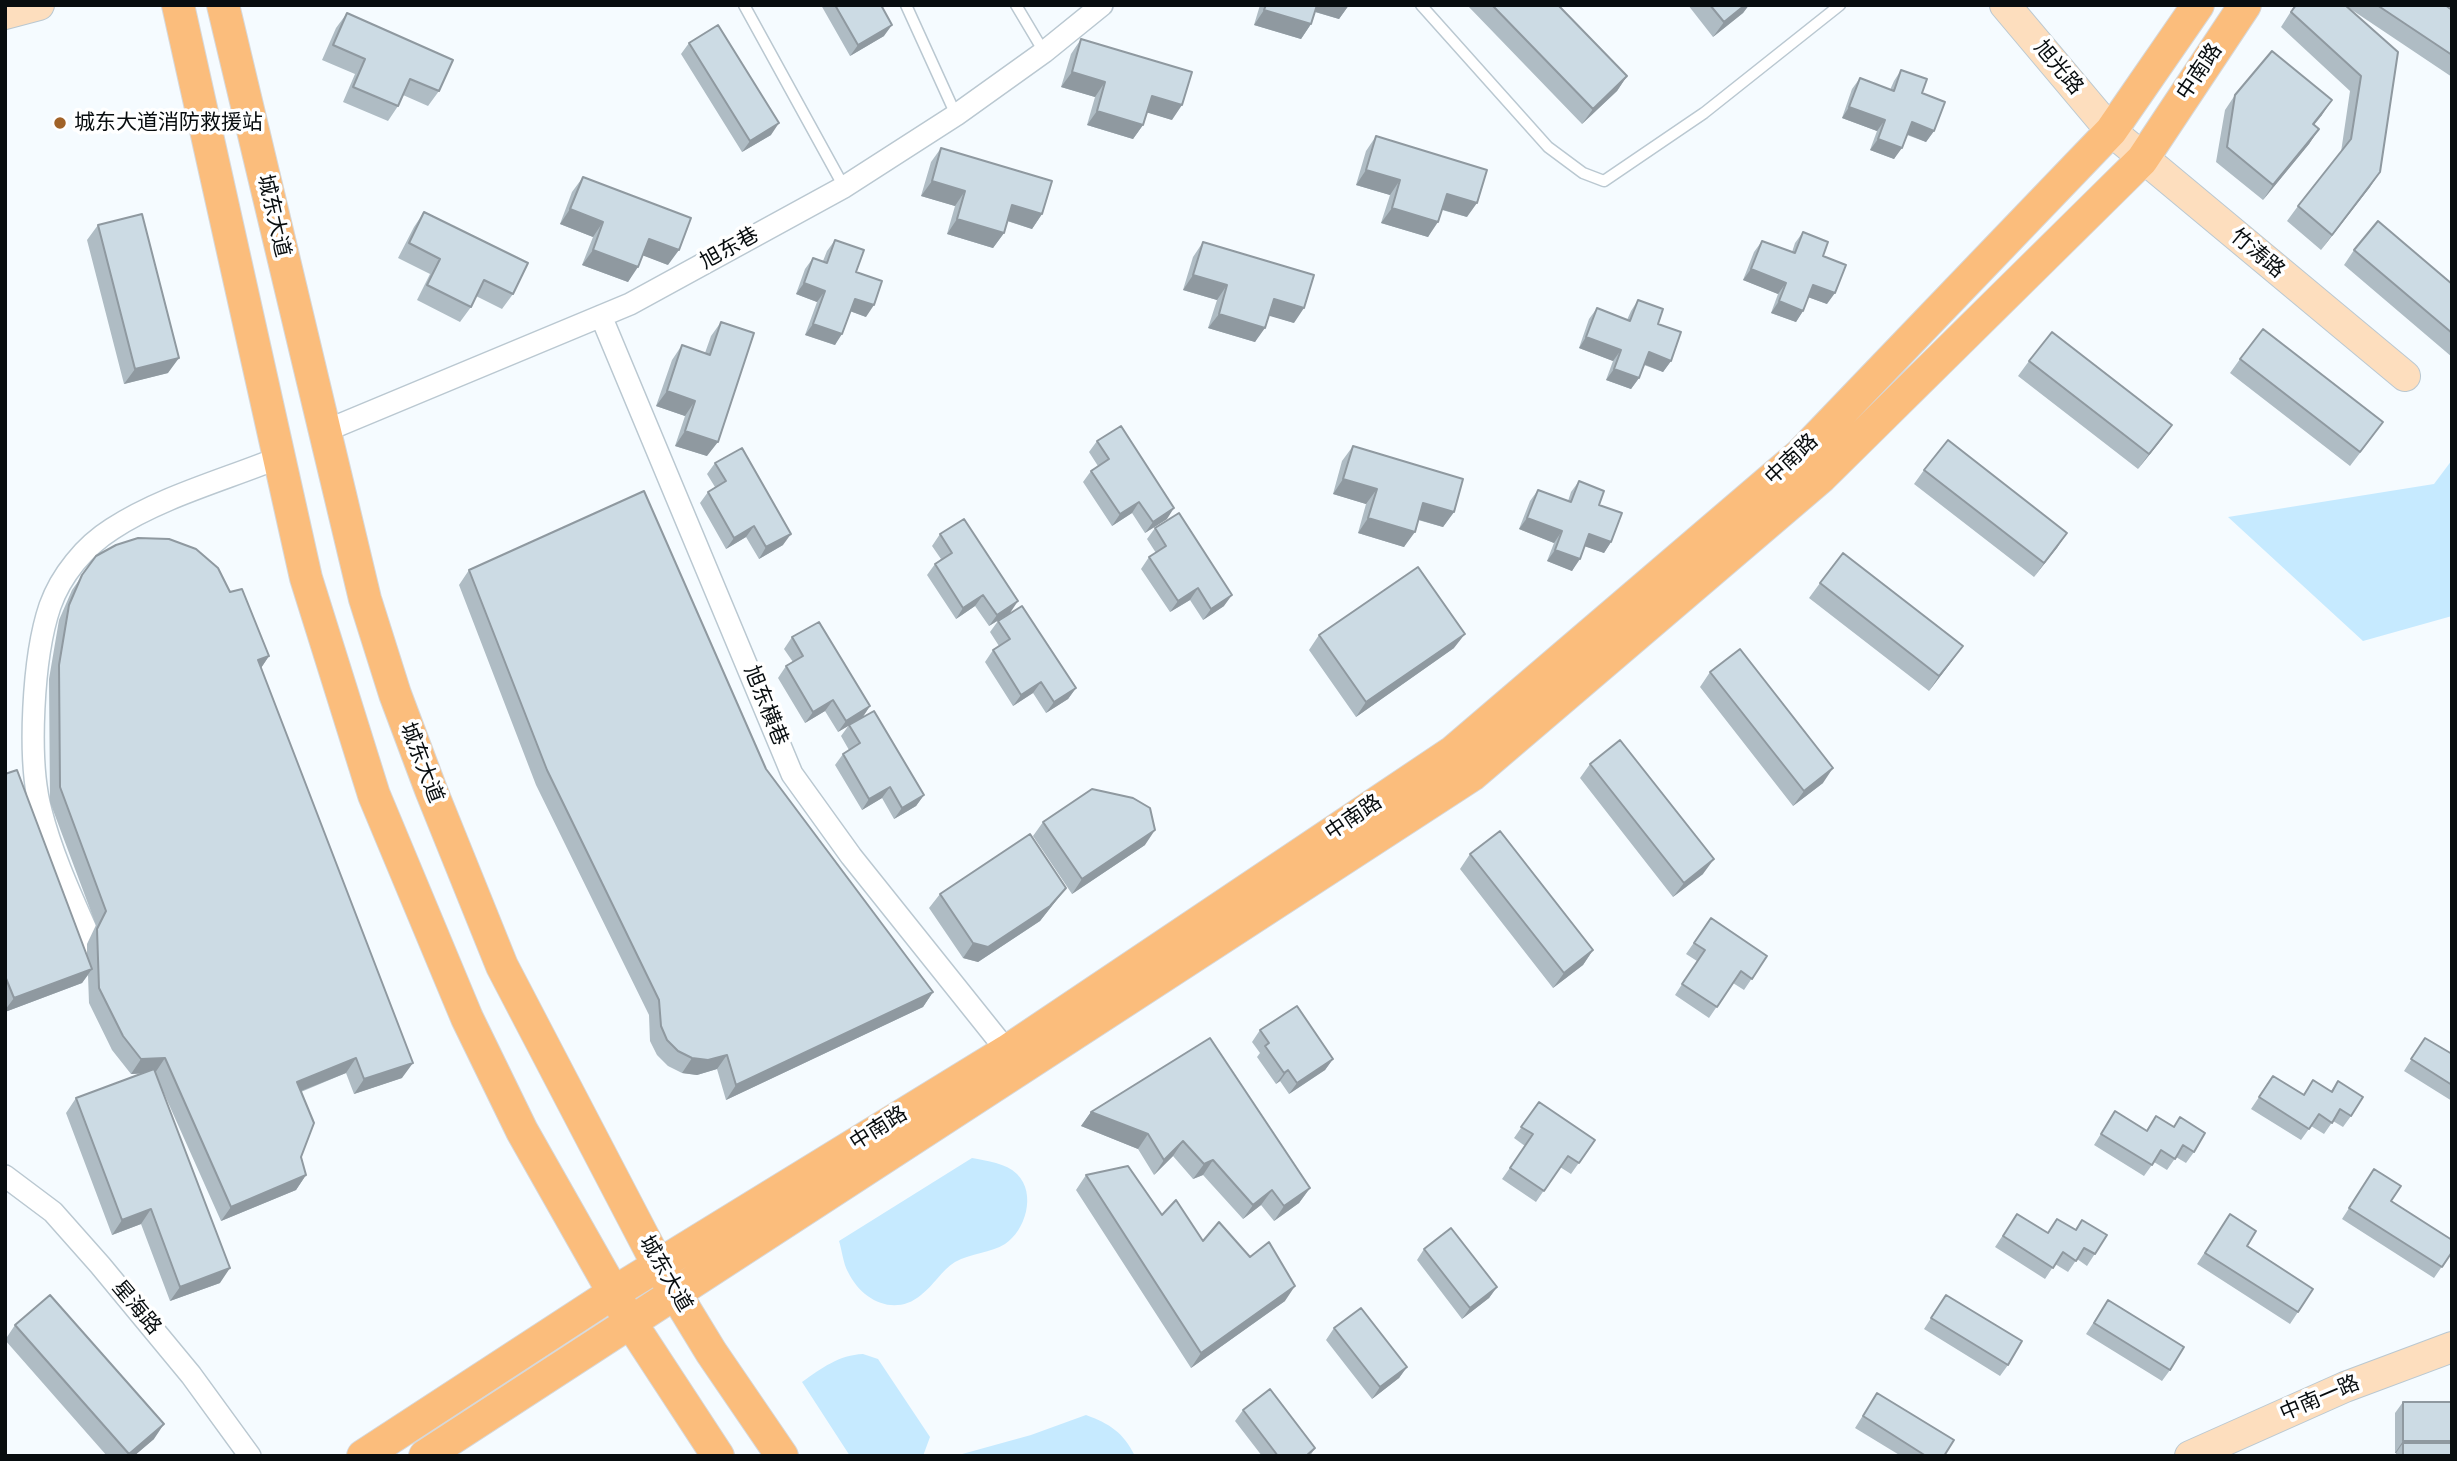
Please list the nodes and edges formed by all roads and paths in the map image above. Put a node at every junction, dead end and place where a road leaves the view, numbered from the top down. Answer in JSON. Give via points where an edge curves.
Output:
{"nodes":[{"id":1,"x":39,"y":5,"type":"edge"},
{"id":2,"x":178,"y":5,"type":"edge"},
{"id":3,"x":223,"y":5,"type":"edge"},
{"id":4,"x":744,"y":5,"type":"edge"},
{"id":5,"x":906,"y":5,"type":"edge"},
{"id":6,"x":1016,"y":5,"type":"edge"},
{"id":7,"x":1102,"y":5,"type":"edge"},
{"id":8,"x":1421,"y":5,"type":"edge"},
{"id":9,"x":1840,"y":5,"type":"edge"},
{"id":10,"x":2005,"y":5,"type":"edge"},
{"id":11,"x":2198,"y":5,"type":"edge"},
{"id":12,"x":2245,"y":5,"type":"edge"},
{"id":13,"x":5,"y":14,"type":"edge"},
{"id":14,"x":1044,"y":52,"type":"junction"},
{"id":15,"x":956,"y":115,"type":"junction"},
{"id":16,"x":2110,"y":131,"type":"junction"},
{"id":17,"x":2142,"y":160,"type":"junction"},
{"id":18,"x":844,"y":187,"type":"junction"},
{"id":19,"x":601,"y":316,"type":"junction"},
{"id":20,"x":2405,"y":376,"type":"dead end"},
{"id":21,"x":325,"y":431,"type":"junction"},
{"id":22,"x":278,"y":458,"type":"junction"},
{"id":23,"x":107,"y":978,"type":"edge"},
{"id":24,"x":1007,"y":1051,"type":"junction"},
{"id":25,"x":5,"y":1176,"type":"edge"},
{"id":26,"x":658,"y":1265,"type":"junction"},
{"id":27,"x":674,"y":1292,"type":"junction"},
{"id":28,"x":613,"y":1293,"type":"junction"},
{"id":29,"x":629,"y":1320,"type":"junction"},
{"id":30,"x":2452,"y":1347,"type":"edge"},
{"id":31,"x":250,"y":1456,"type":"edge"},
{"id":32,"x":363,"y":1456,"type":"edge"},
{"id":33,"x":425,"y":1456,"type":"edge"},
{"id":34,"x":718,"y":1456,"type":"edge"},
{"id":35,"x":782,"y":1456,"type":"edge"},
{"id":36,"x":2190,"y":1456,"type":"edge"}],
"edges":[{"from":1,"to":13,"type":"street"},
{"from":2,"to":22,"type":"main road"},
{"from":3,"to":21,"type":"main road","name":"城东大道"},
{"from":4,"to":18,"type":"lane"},
{"from":5,"to":15,"type":"lane"},
{"from":6,"to":14,"type":"lane"},
{"from":7,"to":14,"type":"street","name":"旭东巷"},
{"from":8,"to":9,"type":"lane","via":[[1548,147],[1583,173],[1604,181],[1704,113]]},
{"from":10,"to":16,"type":"street","name":"旭光路"},
{"from":11,"to":16,"type":"main road","name":"中南路"},
{"from":12,"to":17,"type":"main road","name":"中南路"},
{"from":14,"to":15,"type":"street","name":"旭东巷"},
{"from":15,"to":18,"type":"street","name":"旭东巷"},
{"from":16,"to":17,"type":"street","name":"竹涛路"},
{"from":16,"to":24,"type":"main road","name":"中南路","via":[[1800,455],[1454,751]]},
{"from":17,"to":20,"type":"street","name":"竹涛路"},
{"from":17,"to":27,"type":"main road","name":"中南路","via":[[1821,477],[1472,775]]},
{"from":18,"to":19,"type":"street","name":"旭东巷"},
{"from":19,"to":21,"type":"street","name":"旭东巷"},
{"from":19,"to":24,"type":"street","name":"旭东横巷","via":[[792,774],[851,856]]},
{"from":21,"to":26,"type":"main road","name":"城东大道","via":[[368,611],[454,850],[502,966]]},
{"from":22,"to":23,"type":"street","via":[[112,529],[73,562],[50,605],[35,707],[40,810]]},
{"from":22,"to":28,"type":"main road","via":[[306,578],[374,796],[467,1018],[522,1131]]},
{"from":24,"to":26,"type":"main road","name":"中南路"},
{"from":25,"to":31,"type":"street","name":"星海路","via":[[53,1212],[100,1265],[191,1375]]},
{"from":26,"to":27,"type":"main road","name":"城东大道"},
{"from":26,"to":28,"type":"main road","name":"中南路"},
{"from":27,"to":29,"type":"main road","name":"中南路"},
{"from":27,"to":35,"type":"main road","name":"城东大道"},
{"from":28,"to":29,"type":"main road"},
{"from":28,"to":32,"type":"main road","name":"中南路"},
{"from":29,"to":33,"type":"main road","name":"中南路"},
{"from":29,"to":34,"type":"main road"},
{"from":30,"to":36,"type":"street","name":"中南一路","via":[[2345,1387]]}]}
